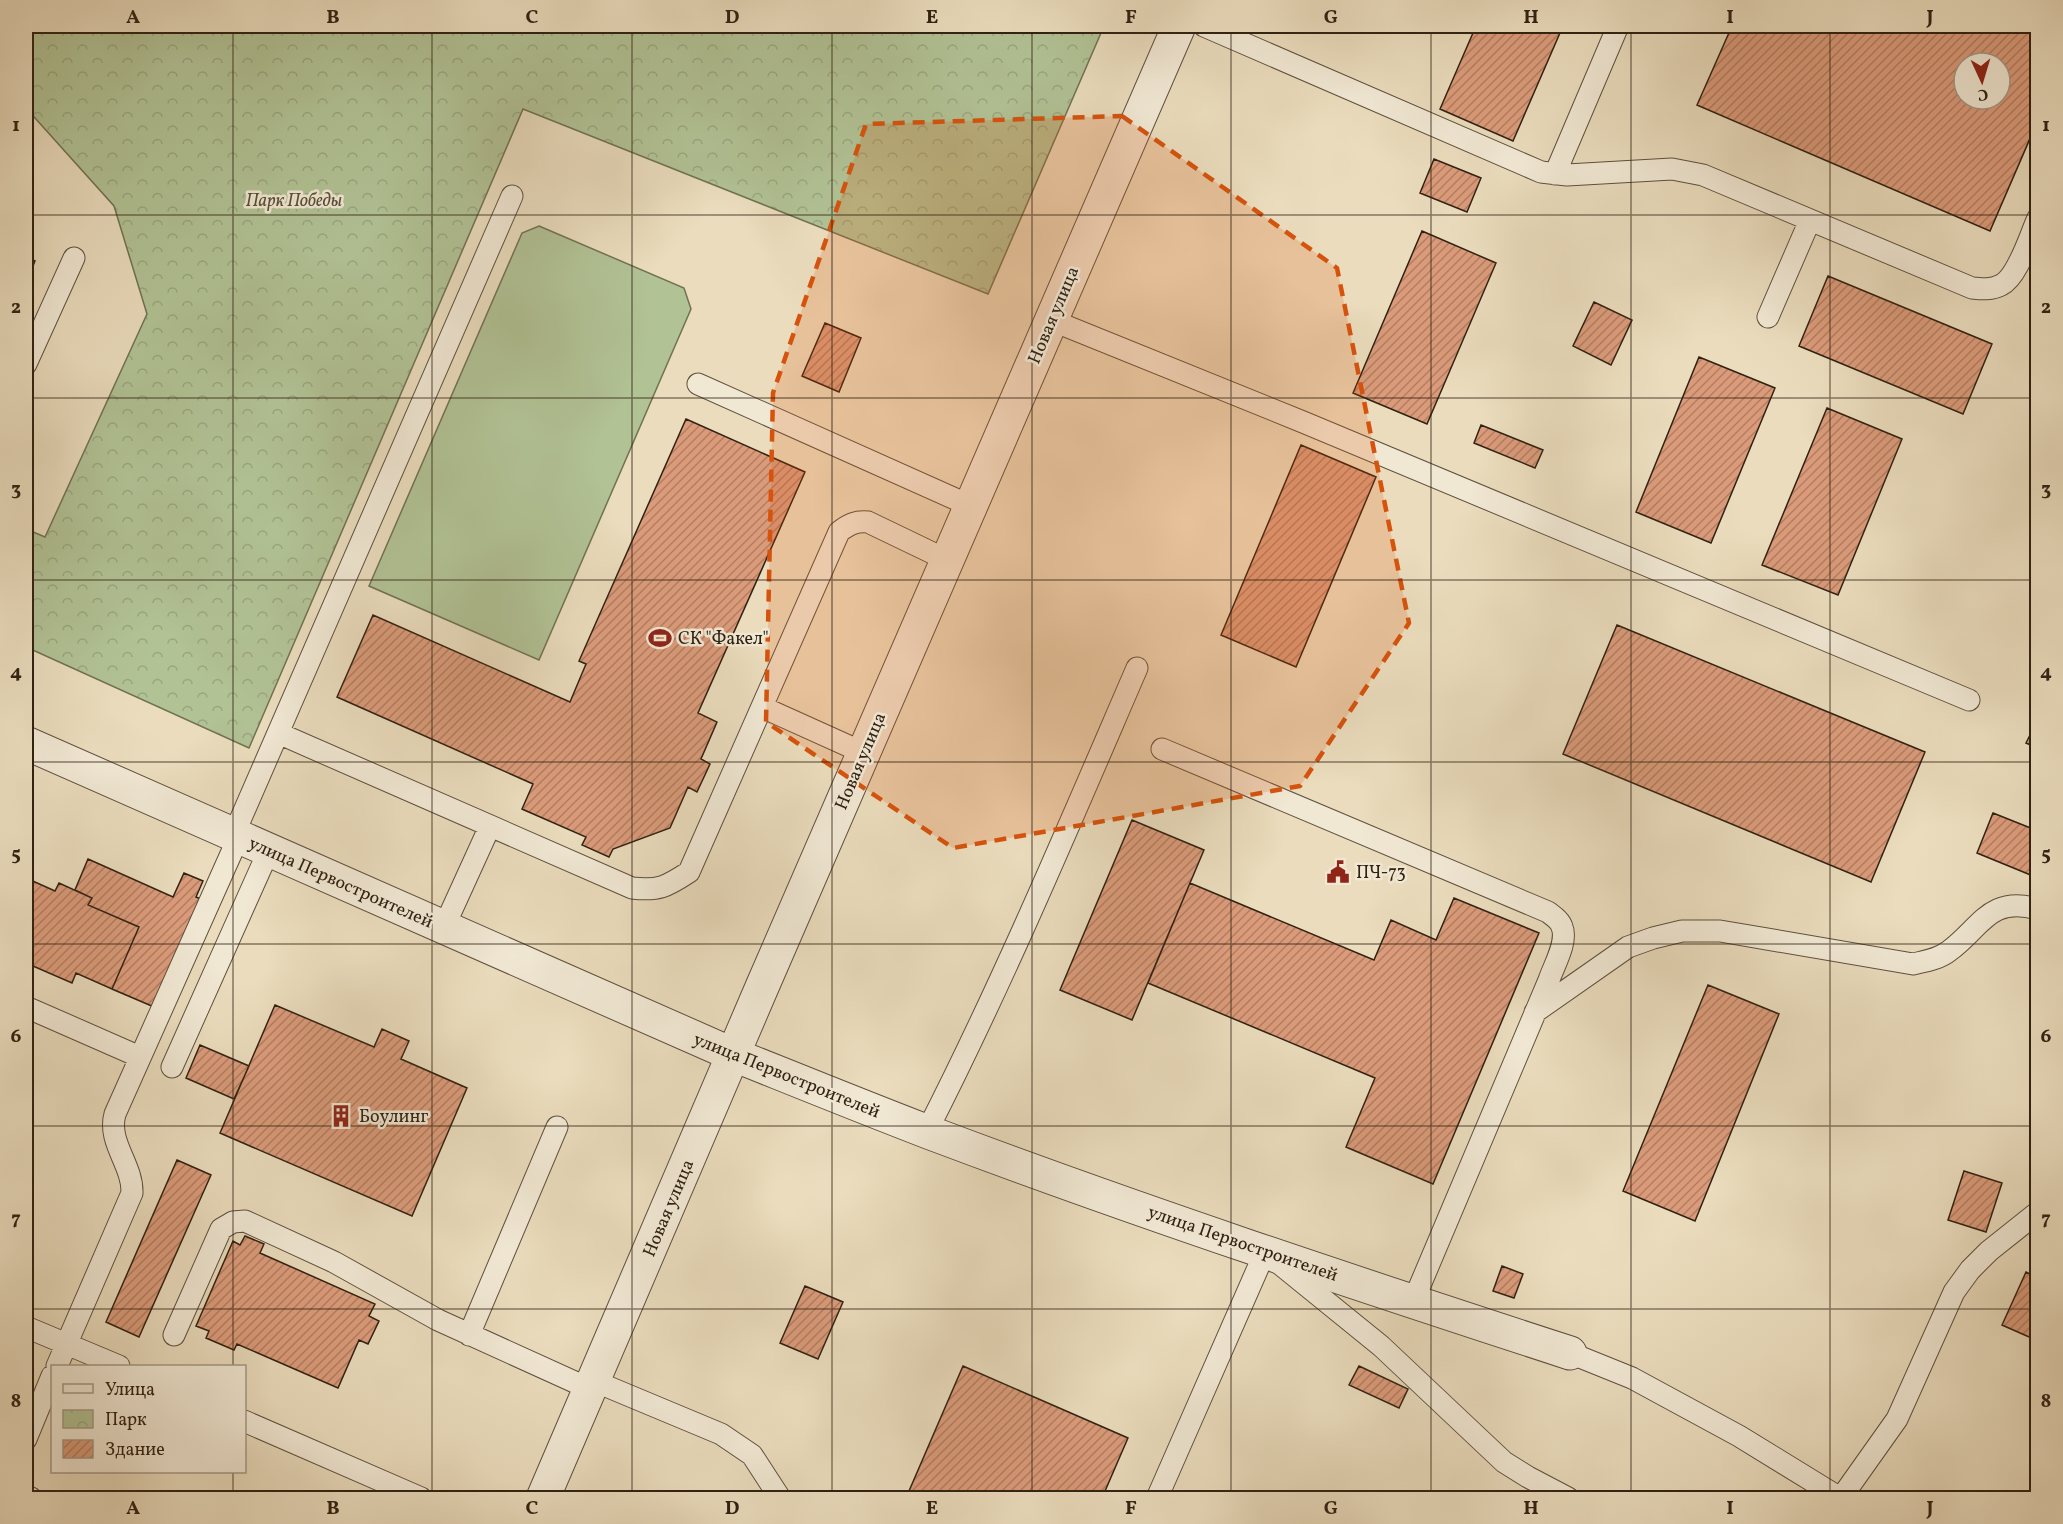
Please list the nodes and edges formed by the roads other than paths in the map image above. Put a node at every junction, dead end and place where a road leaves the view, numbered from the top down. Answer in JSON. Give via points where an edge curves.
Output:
{"nodes":[{"id":1,"x":1179,"y":26,"type":"edge"},
{"id":2,"x":1204,"y":26,"type":"edge"},
{"id":3,"x":1618,"y":26,"type":"edge"},
{"id":4,"x":1555,"y":174,"type":"junction"},
{"id":5,"x":512,"y":196,"type":"dead end"},
{"id":6,"x":2037,"y":218,"type":"edge"},
{"id":7,"x":1810,"y":220,"type":"junction"},
{"id":8,"x":74,"y":258,"type":"dead end"},
{"id":9,"x":1768,"y":317,"type":"dead end"},
{"id":10,"x":1051,"y":320,"type":"junction"},
{"id":11,"x":26,"y":364,"type":"edge"},
{"id":12,"x":698,"y":384,"type":"dead end"},
{"id":13,"x":970,"y":506,"type":"junction"},
{"id":14,"x":947,"y":560,"type":"junction"},
{"id":15,"x":1137,"y":668,"type":"dead end"},
{"id":16,"x":1969,"y":700,"type":"dead end"},
{"id":17,"x":762,"y":707,"type":"junction"},
{"id":18,"x":278,"y":733,"type":"junction"},
{"id":19,"x":26,"y":742,"type":"edge"},
{"id":20,"x":1162,"y":749,"type":"dead end"},
{"id":21,"x":864,"y":753,"type":"junction"},
{"id":22,"x":490,"y":826,"type":"junction"},
{"id":23,"x":236,"y":835,"type":"junction"},
{"id":24,"x":270,"y":850,"type":"junction"},
{"id":25,"x":2037,"y":909,"type":"edge"},
{"id":26,"x":444,"y":927,"type":"junction"},
{"id":27,"x":26,"y":1007,"type":"edge"},
{"id":28,"x":1535,"y":1012,"type":"junction"},
{"id":29,"x":735,"y":1055,"type":"junction"},
{"id":30,"x":140,"y":1057,"type":"junction"},
{"id":31,"x":172,"y":1067,"type":"dead end"},
{"id":32,"x":557,"y":1127,"type":"dead end"},
{"id":33,"x":927,"y":1131,"type":"junction"},
{"id":34,"x":2037,"y":1212,"type":"edge"},
{"id":35,"x":1265,"y":1252,"type":"junction"},
{"id":36,"x":1413,"y":1302,"type":"junction"},
{"id":37,"x":26,"y":1327,"type":"edge"},
{"id":38,"x":174,"y":1335,"type":"dead end"},
{"id":39,"x":469,"y":1335,"type":"junction"},
{"id":40,"x":66,"y":1344,"type":"junction"},
{"id":41,"x":1570,"y":1353,"type":"joint"},
{"id":42,"x":57,"y":1365,"type":"edge"},
{"id":43,"x":116,"y":1365,"type":"edge"},
{"id":44,"x":51,"y":1378,"type":"edge"},
{"id":45,"x":592,"y":1385,"type":"junction"},
{"id":46,"x":246,"y":1422,"type":"edge"},
{"id":47,"x":26,"y":1439,"type":"edge"},
{"id":48,"x":26,"y":1496,"type":"edge"},
{"id":49,"x":31,"y":1498,"type":"edge"},
{"id":50,"x":421,"y":1498,"type":"edge"},
{"id":51,"x":543,"y":1498,"type":"edge"},
{"id":52,"x":780,"y":1498,"type":"edge"},
{"id":53,"x":1157,"y":1498,"type":"edge"},
{"id":54,"x":1568,"y":1498,"type":"edge"},
{"id":55,"x":1841,"y":1498,"type":"edge"}],
"edges":[{"from":1,"to":10,"type":"street","name":"Новая улица"},
{"from":2,"to":4,"type":"lane","via":[[1541,172]]},
{"from":3,"to":4,"type":"lane"},
{"from":4,"to":7,"type":"lane","via":[[1672,169],[1703,175]]},
{"from":5,"to":18,"type":"lane"},
{"from":6,"to":7,"type":"lane","via":[[2013,276],[2002,285],[1987,289],[1972,288]]},
{"from":7,"to":9,"type":"lane"},
{"from":8,"to":11,"type":"lane"},
{"from":10,"to":13,"type":"street","name":"Новая улица"},
{"from":10,"to":16,"type":"lane"},
{"from":12,"to":13,"type":"lane"},
{"from":13,"to":14,"type":"street","name":"Новая улица"},
{"from":14,"to":17,"type":"lane","via":[[868,522],[859,521],[839,532]]},
{"from":14,"to":21,"type":"street","name":"Новая улица"},
{"from":15,"to":33,"type":"lane","via":[[960,1067]]},
{"from":17,"to":21,"type":"lane"},
{"from":17,"to":22,"type":"lane","via":[[689,872],[670,884],[653,890],[632,888]]},
{"from":18,"to":22,"type":"lane"},
{"from":18,"to":23,"type":"lane"},
{"from":19,"to":23,"type":"street","name":"улица Первостроителей"},
{"from":20,"to":28,"type":"lane","via":[[1548,912],[1558,920],[1564,938]]},
{"from":21,"to":29,"type":"street","name":"Новая улица"},
{"from":22,"to":26,"type":"lane"},
{"from":23,"to":24,"type":"street","name":"улица Первостроителей"},
{"from":23,"to":30,"type":"lane"},
{"from":24,"to":26,"type":"street","name":"улица Первостроителей"},
{"from":24,"to":31,"type":"lane"},
{"from":25,"to":28,"type":"lane","via":[[2015,905],[1991,912],[1949,951],[1913,964],[1719,931],[1682,931],[1628,947]]},
{"from":26,"to":29,"type":"street","name":"улица Первостроителей"},
{"from":27,"to":30,"type":"lane"},
{"from":28,"to":36,"type":"lane"},
{"from":29,"to":33,"type":"street","name":"улица Первостроителей"},
{"from":29,"to":45,"type":"street","name":"Новая улица"},
{"from":30,"to":40,"type":"lane","via":[[112,1131],[132,1182],[132,1193]]},
{"from":32,"to":39,"type":"lane"},
{"from":33,"to":35,"type":"street","name":"улица Первостроителей"},
{"from":34,"to":55,"type":"lane","via":[[1989,1251],[1954,1292],[1897,1419]]},
{"from":35,"to":36,"type":"street","name":"улица Первостроителей"},
{"from":35,"to":53,"type":"lane"},
{"from":35,"to":54,"type":"lane","via":[[1381,1346],[1504,1462]]},
{"from":36,"to":41,"type":"street","name":"улица Первостроителей"},
{"from":37,"to":40,"type":"lane"},
{"from":38,"to":39,"type":"lane","via":[[221,1229],[245,1221],[334,1262]]},
{"from":39,"to":45,"type":"lane"},
{"from":40,"to":42,"type":"lane"},
{"from":40,"to":43,"type":"lane"},
{"from":41,"to":55,"type":"lane","via":[[1641,1383]]},
{"from":44,"to":47,"type":"lane"},
{"from":45,"to":51,"type":"street","name":"Новая улица"},
{"from":45,"to":52,"type":"lane","via":[[738,1444],[752,1455]]},
{"from":46,"to":50,"type":"lane"},
{"from":48,"to":49,"type":"lane"}]}
